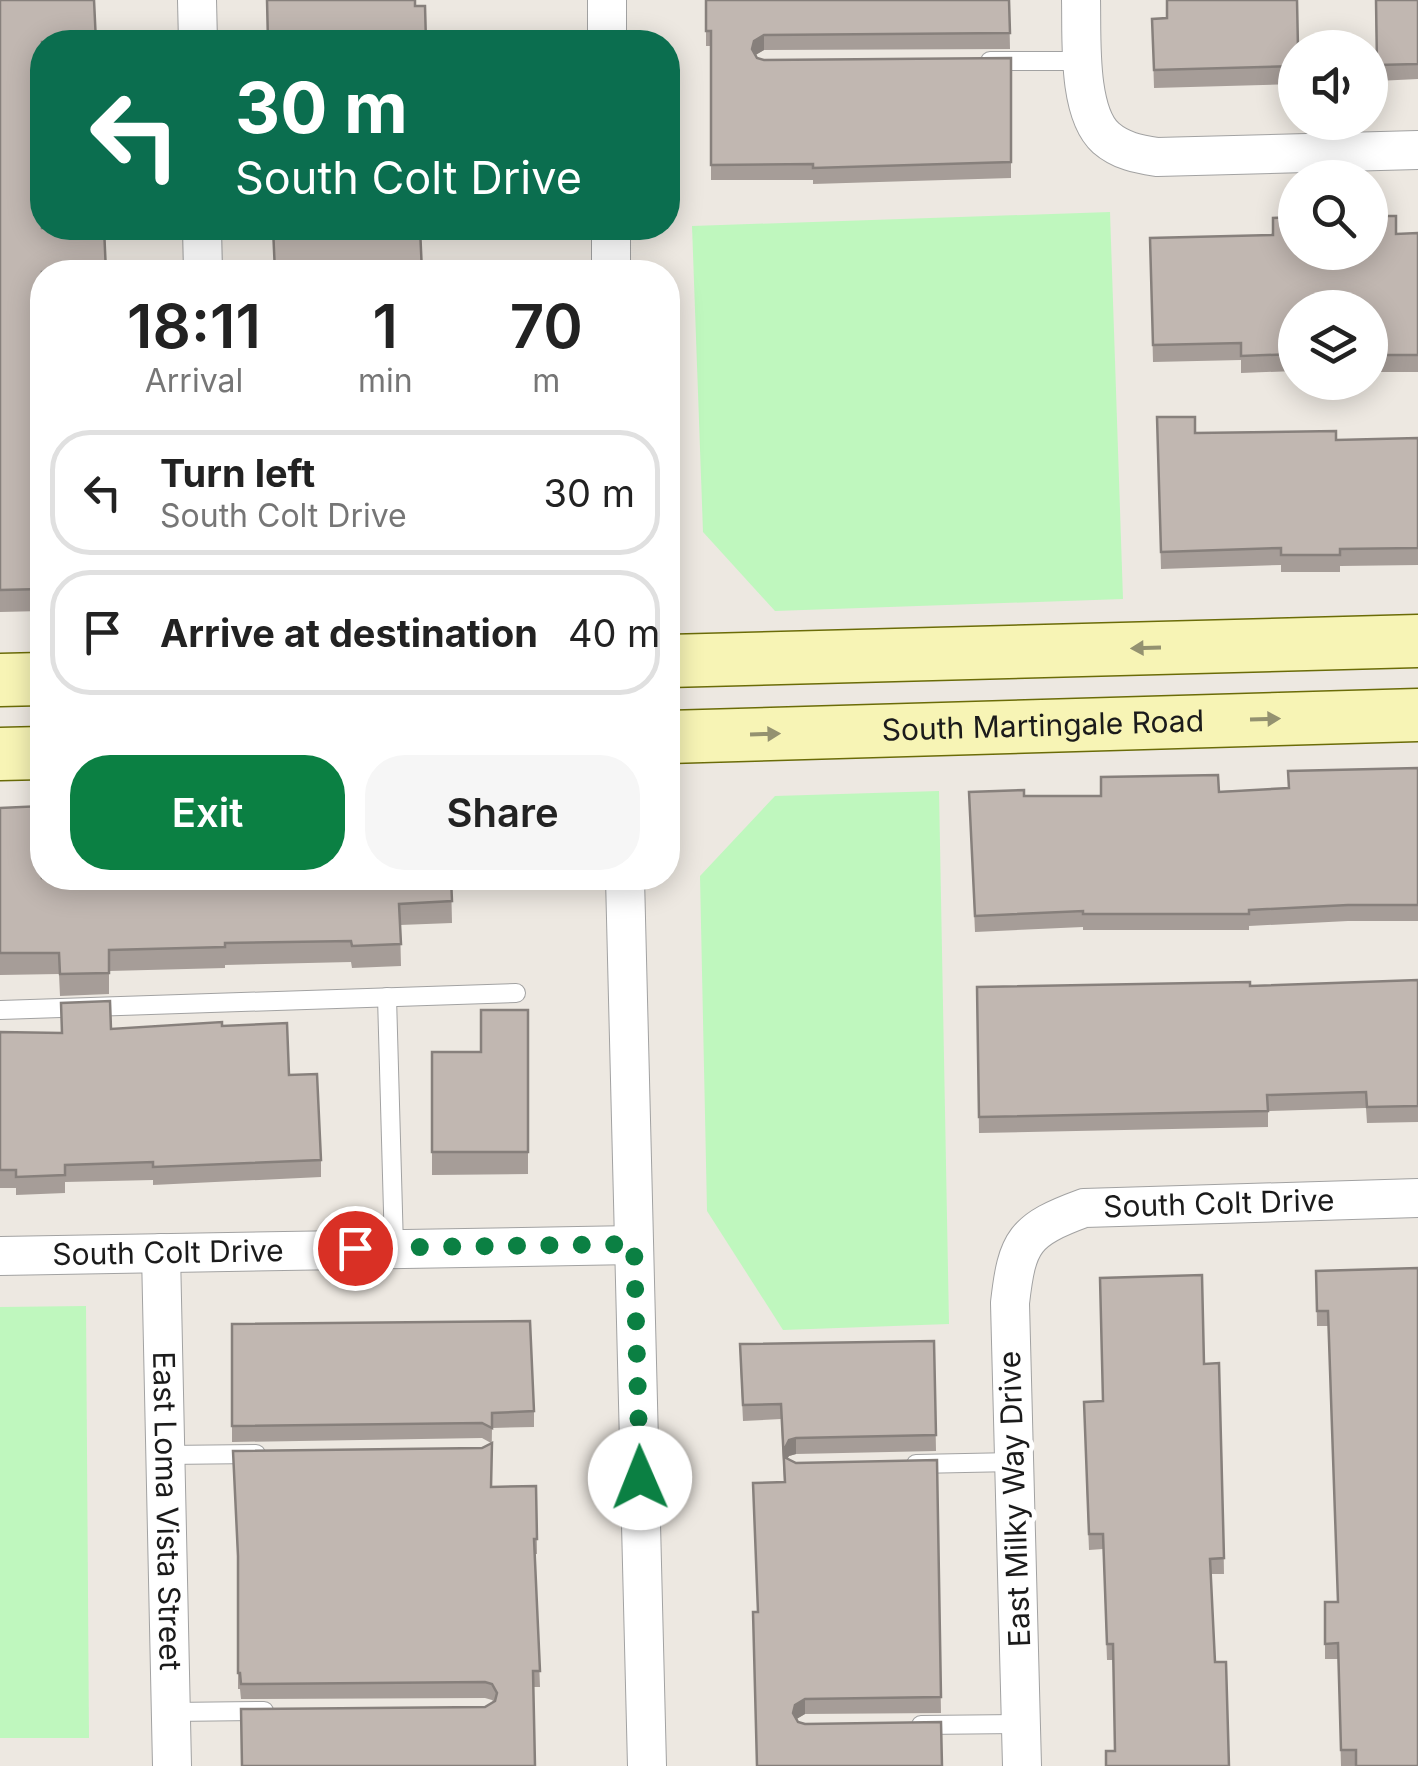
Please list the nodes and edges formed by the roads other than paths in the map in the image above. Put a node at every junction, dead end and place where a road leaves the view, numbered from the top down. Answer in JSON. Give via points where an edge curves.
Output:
{"nodes":[{"id":1,"x":197,"y":0,"type":"edge"},
{"id":2,"x":607,"y":0,"type":"edge"},
{"id":3,"x":1082,"y":0,"type":"edge"},
{"id":4,"x":198,"y":30,"type":"edge"},
{"id":5,"x":608,"y":30,"type":"edge"},
{"id":6,"x":1082,"y":61,"type":"junction"},
{"id":7,"x":963,"y":62,"type":"edge"},
{"id":8,"x":1418,"y":150,"type":"edge"},
{"id":9,"x":1418,"y":641,"type":"edge"},
{"id":10,"x":680,"y":661,"type":"edge"},
{"id":11,"x":30,"y":679,"type":"edge"},
{"id":12,"x":0,"y":680,"type":"edge"},
{"id":13,"x":1418,"y":715,"type":"edge"},
{"id":14,"x":680,"y":737,"type":"edge"},
{"id":15,"x":30,"y":753,"type":"edge"},
{"id":16,"x":0,"y":754,"type":"edge"},
{"id":17,"x":625,"y":890,"type":"edge"},
{"id":18,"x":516,"y":993,"type":"dead end"},
{"id":19,"x":387,"y":996,"type":"junction"},
{"id":20,"x":0,"y":1010,"type":"edge"},
{"id":21,"x":1418,"y":1198,"type":"edge"},
{"id":22,"x":1029,"y":1237,"type":"joint"},
{"id":23,"x":634,"y":1244,"type":"junction"},
{"id":24,"x":394,"y":1248,"type":"junction"},
{"id":25,"x":160,"y":1253,"type":"junction"},
{"id":26,"x":0,"y":1256,"type":"edge"},
{"id":27,"x":284,"y":1453,"type":"edge"},
{"id":28,"x":166,"y":1454,"type":"junction"},
{"id":29,"x":1014,"y":1462,"type":"junction"},
{"id":30,"x":895,"y":1464,"type":"edge"},
{"id":31,"x":288,"y":1711,"type":"edge"},
{"id":32,"x":171,"y":1712,"type":"junction"},
{"id":33,"x":1021,"y":1724,"type":"junction"},
{"id":34,"x":903,"y":1726,"type":"edge"},
{"id":35,"x":172,"y":1766,"type":"edge"},
{"id":36,"x":647,"y":1766,"type":"edge"},
{"id":37,"x":1022,"y":1766,"type":"edge"}],
"edges":[{"from":1,"to":4,"type":"street"},
{"from":2,"to":5,"type":"street"},
{"from":3,"to":6,"type":"street"},
{"from":6,"to":7,"type":"lane"},
{"from":6,"to":8,"type":"street","via":[[1091,114],[1104,136],[1127,152],[1157,157]]},
{"from":9,"to":10,"type":"street","one_way":true},
{"from":11,"to":12,"type":"street"},
{"from":14,"to":13,"type":"street","name":"South Martingale Road","one_way":true},
{"from":15,"to":16,"type":"street"},
{"from":17,"to":23,"type":"street"},
{"from":18,"to":19,"type":"lane"},
{"from":19,"to":20,"type":"lane"},
{"from":19,"to":24,"type":"lane"},
{"from":21,"to":22,"type":"street","name":"South Colt Drive","via":[[1084,1208]]},
{"from":22,"to":29,"type":"street","name":"East Milky Way Drive","via":[[1016,1258],[1010,1303]]},
{"from":23,"to":24,"type":"street","name":"South Colt Drive"},
{"from":23,"to":36,"type":"street"},
{"from":24,"to":25,"type":"street","name":"South Colt Drive"},
{"from":25,"to":26,"type":"street","name":"South Colt Drive"},
{"from":25,"to":28,"type":"street","name":"East Loma Vista Street"},
{"from":27,"to":28,"type":"lane"},
{"from":28,"to":32,"type":"street","name":"East Loma Vista Street"},
{"from":29,"to":30,"type":"lane"},
{"from":29,"to":33,"type":"street","name":"East Milky Way Drive"},
{"from":31,"to":32,"type":"lane"},
{"from":32,"to":35,"type":"street","name":"East Loma Vista Street"},
{"from":33,"to":34,"type":"lane"},
{"from":33,"to":37,"type":"street","name":"East Milky Way Drive"}]}
